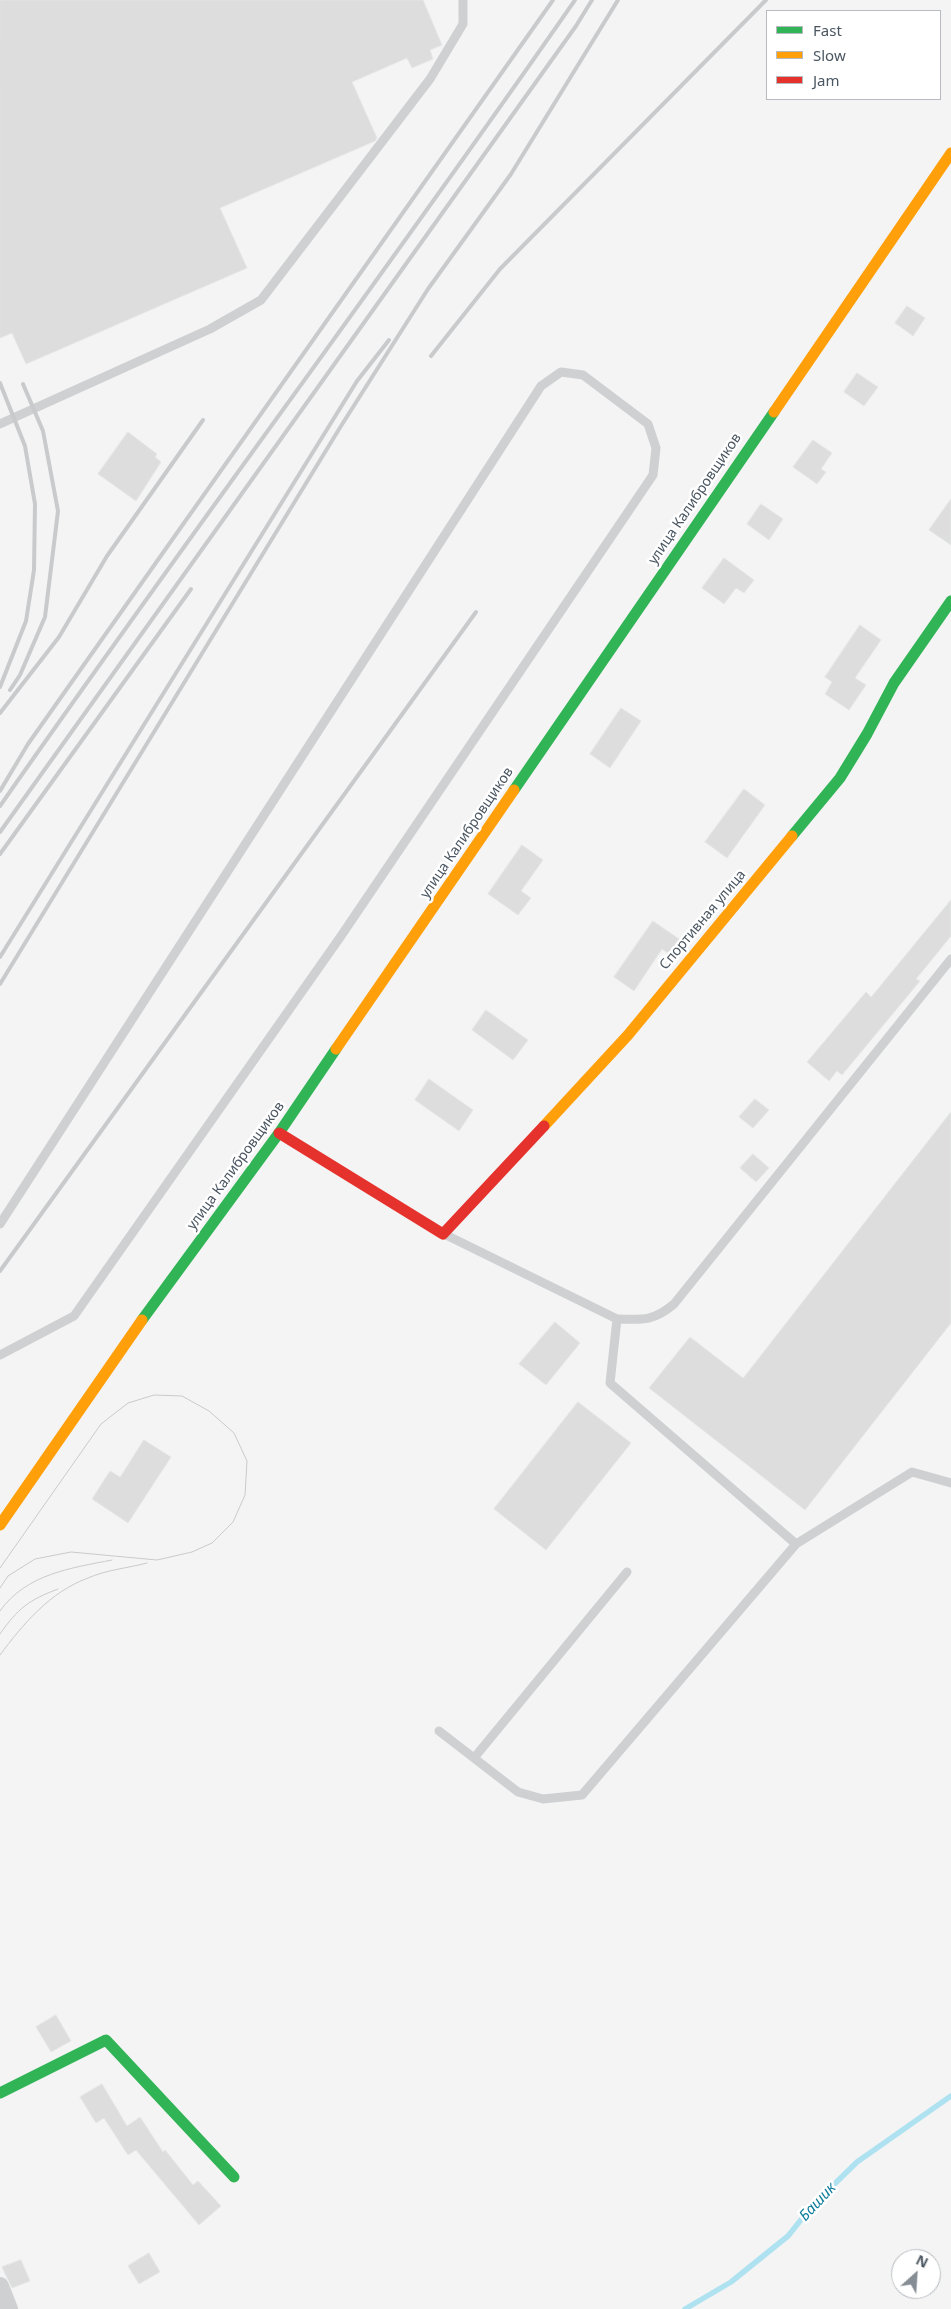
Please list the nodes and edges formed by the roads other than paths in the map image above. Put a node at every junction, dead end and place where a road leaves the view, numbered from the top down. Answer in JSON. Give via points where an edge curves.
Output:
{"nodes":[{"id":1,"x":463,"y":0,"type":"edge"},
{"id":2,"x":951,"y":153,"type":"edge"},
{"id":3,"x":945,"y":173,"type":"edge"},
{"id":4,"x":0,"y":424,"type":"edge"},
{"id":5,"x":951,"y":601,"type":"edge"},
{"id":6,"x":951,"y":960,"type":"edge"},
{"id":7,"x":279,"y":1133,"type":"junction"},
{"id":8,"x":0,"y":1224,"type":"edge"},
{"id":9,"x":444,"y":1234,"type":"junction"},
{"id":10,"x":617,"y":1319,"type":"junction"},
{"id":11,"x":0,"y":1355,"type":"edge"},
{"id":12,"x":951,"y":1483,"type":"edge"},
{"id":13,"x":0,"y":1525,"type":"edge"},
{"id":14,"x":796,"y":1544,"type":"junction"},
{"id":15,"x":627,"y":1572,"type":"dead end"},
{"id":16,"x":438,"y":1731,"type":"dead end"},
{"id":17,"x":474,"y":1758,"type":"junction"},
{"id":18,"x":0,"y":2093,"type":"edge"},
{"id":19,"x":234,"y":2177,"type":"dead end"},
{"id":20,"x":0,"y":2286,"type":"edge"},
{"id":21,"x":9,"y":2309,"type":"edge"}],
"edges":[{"from":1,"to":4,"type":"lane","via":[[462,24],[430,79],[261,300],[210,329]]},
{"from":2,"to":3,"type":"street","name":"улица Калибровщиков"},
{"from":3,"to":7,"type":"street","name":"улица Калибровщиков"},
{"from":5,"to":9,"type":"street","name":"Спортивная улица","via":[[894,683],[840,778],[628,1035]]},
{"from":6,"to":10,"type":"lane","via":[[674,1304],[660,1316],[642,1320]]},
{"from":7,"to":9,"type":"street"},
{"from":7,"to":13,"type":"street","name":"улица Калибровщиков","via":[[100,1380]]},
{"from":8,"to":11,"type":"lane","via":[[541,386],[561,372],[583,375],[648,424],[656,448],[653,475],[341,936],[74,1316]]},
{"from":9,"to":10,"type":"lane"},
{"from":10,"to":14,"type":"lane","via":[[610,1383]]},
{"from":12,"to":14,"type":"lane","via":[[912,1472]]},
{"from":14,"to":17,"type":"lane","via":[[582,1794],[543,1799],[518,1792]]},
{"from":15,"to":17,"type":"lane"},
{"from":16,"to":17,"type":"lane"},
{"from":18,"to":19,"type":"street","via":[[106,2040]]},
{"from":20,"to":21,"type":"street"}]}
